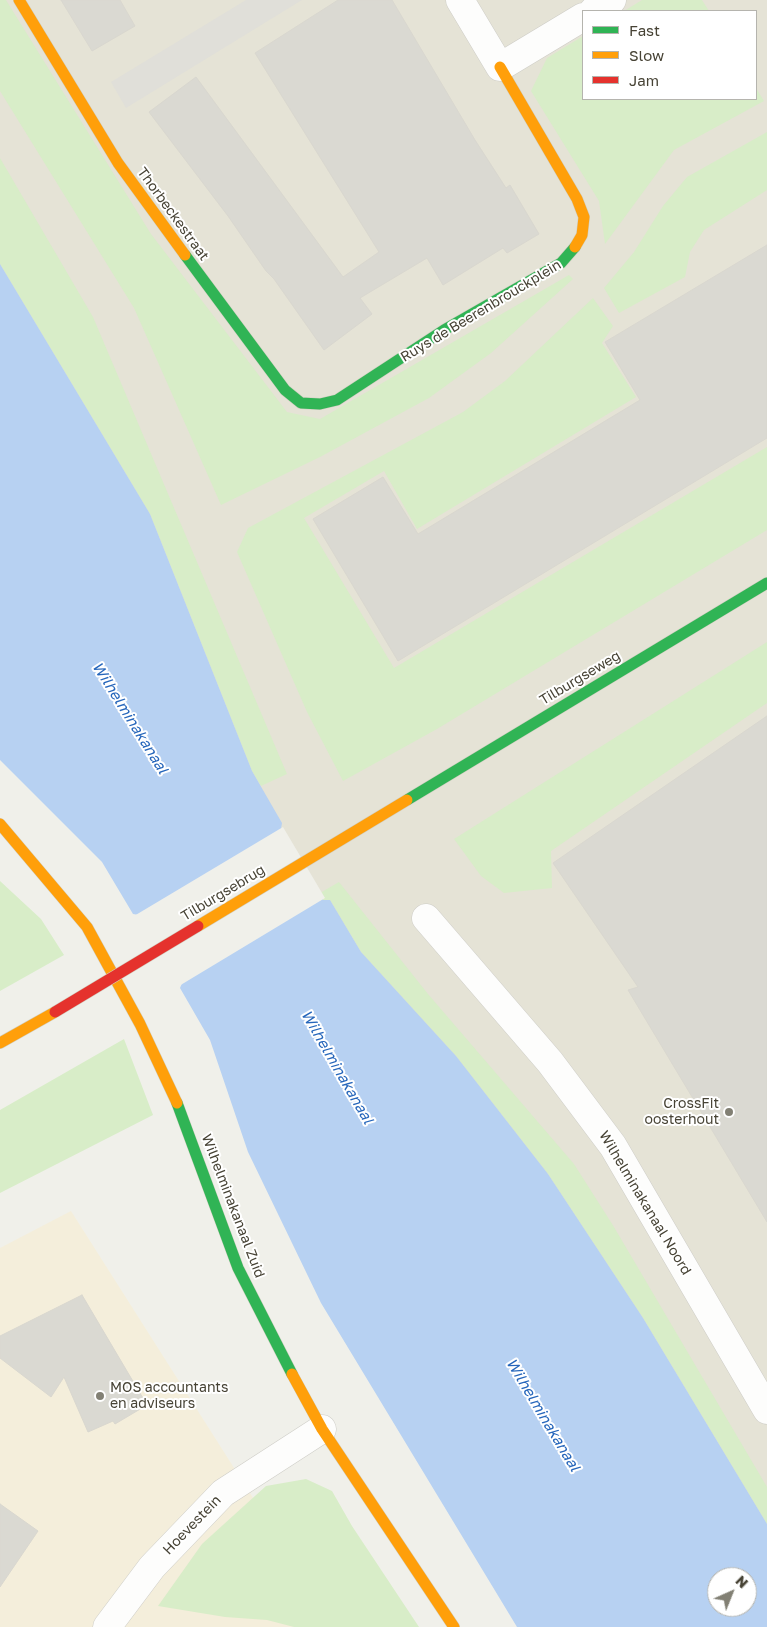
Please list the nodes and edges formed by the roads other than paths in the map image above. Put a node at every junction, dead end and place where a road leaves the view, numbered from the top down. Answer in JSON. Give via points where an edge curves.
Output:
{"nodes":[{"id":1,"x":19,"y":0,"type":"edge"},
{"id":2,"x":460,"y":0,"type":"edge"},
{"id":3,"x":612,"y":0,"type":"edge"},
{"id":4,"x":595,"y":10,"type":"edge"},
{"id":5,"x":582,"y":18,"type":"edge"},
{"id":6,"x":500,"y":67,"type":"junction"},
{"id":7,"x":337,"y":400,"type":"joint"},
{"id":8,"x":767,"y":583,"type":"edge"},
{"id":9,"x":408,"y":800,"type":"joint"},
{"id":10,"x":3,"y":833,"type":"edge"},
{"id":11,"x":426,"y":918,"type":"dead end"},
{"id":12,"x":0,"y":1043,"type":"edge"},
{"id":13,"x":767,"y":1410,"type":"edge"},
{"id":14,"x":322,"y":1429,"type":"junction"},
{"id":15,"x":107,"y":1627,"type":"edge"},
{"id":16,"x":454,"y":1627,"type":"edge"}],
"edges":[{"from":1,"to":7,"type":"street","name":"Thorbeckestraat","via":[[118,164],[276,380],[301,403],[320,404]]},
{"from":2,"to":6,"type":"street","name":"Ruys de Beerenbrouckplein"},
{"from":3,"to":4,"type":"street"},
{"from":5,"to":6,"type":"street"},
{"from":6,"to":7,"type":"street","name":"Ruys de Beerenbrouckplein","via":[[577,199],[584,217],[582,235],[561,263],[444,330]]},
{"from":8,"to":9,"type":"street","name":"Tilburgseweg"},
{"from":9,"to":12,"type":"street","name":"Tilburgsebrug","bridge":true},
{"from":10,"to":14,"type":"street","name":"Wilhelminakanaal Zuid","via":[[87,928],[140,1024],[182,1113],[238,1268]]},
{"from":11,"to":13,"type":"street","name":"Wilhelminakanaal Noord","via":[[550,1062],[613,1146]]},
{"from":14,"to":15,"type":"street","name":"Hoevestein","via":[[222,1493],[152,1567]]},
{"from":14,"to":16,"type":"street","name":"Wilhelminakanaal Zuid"}]}
